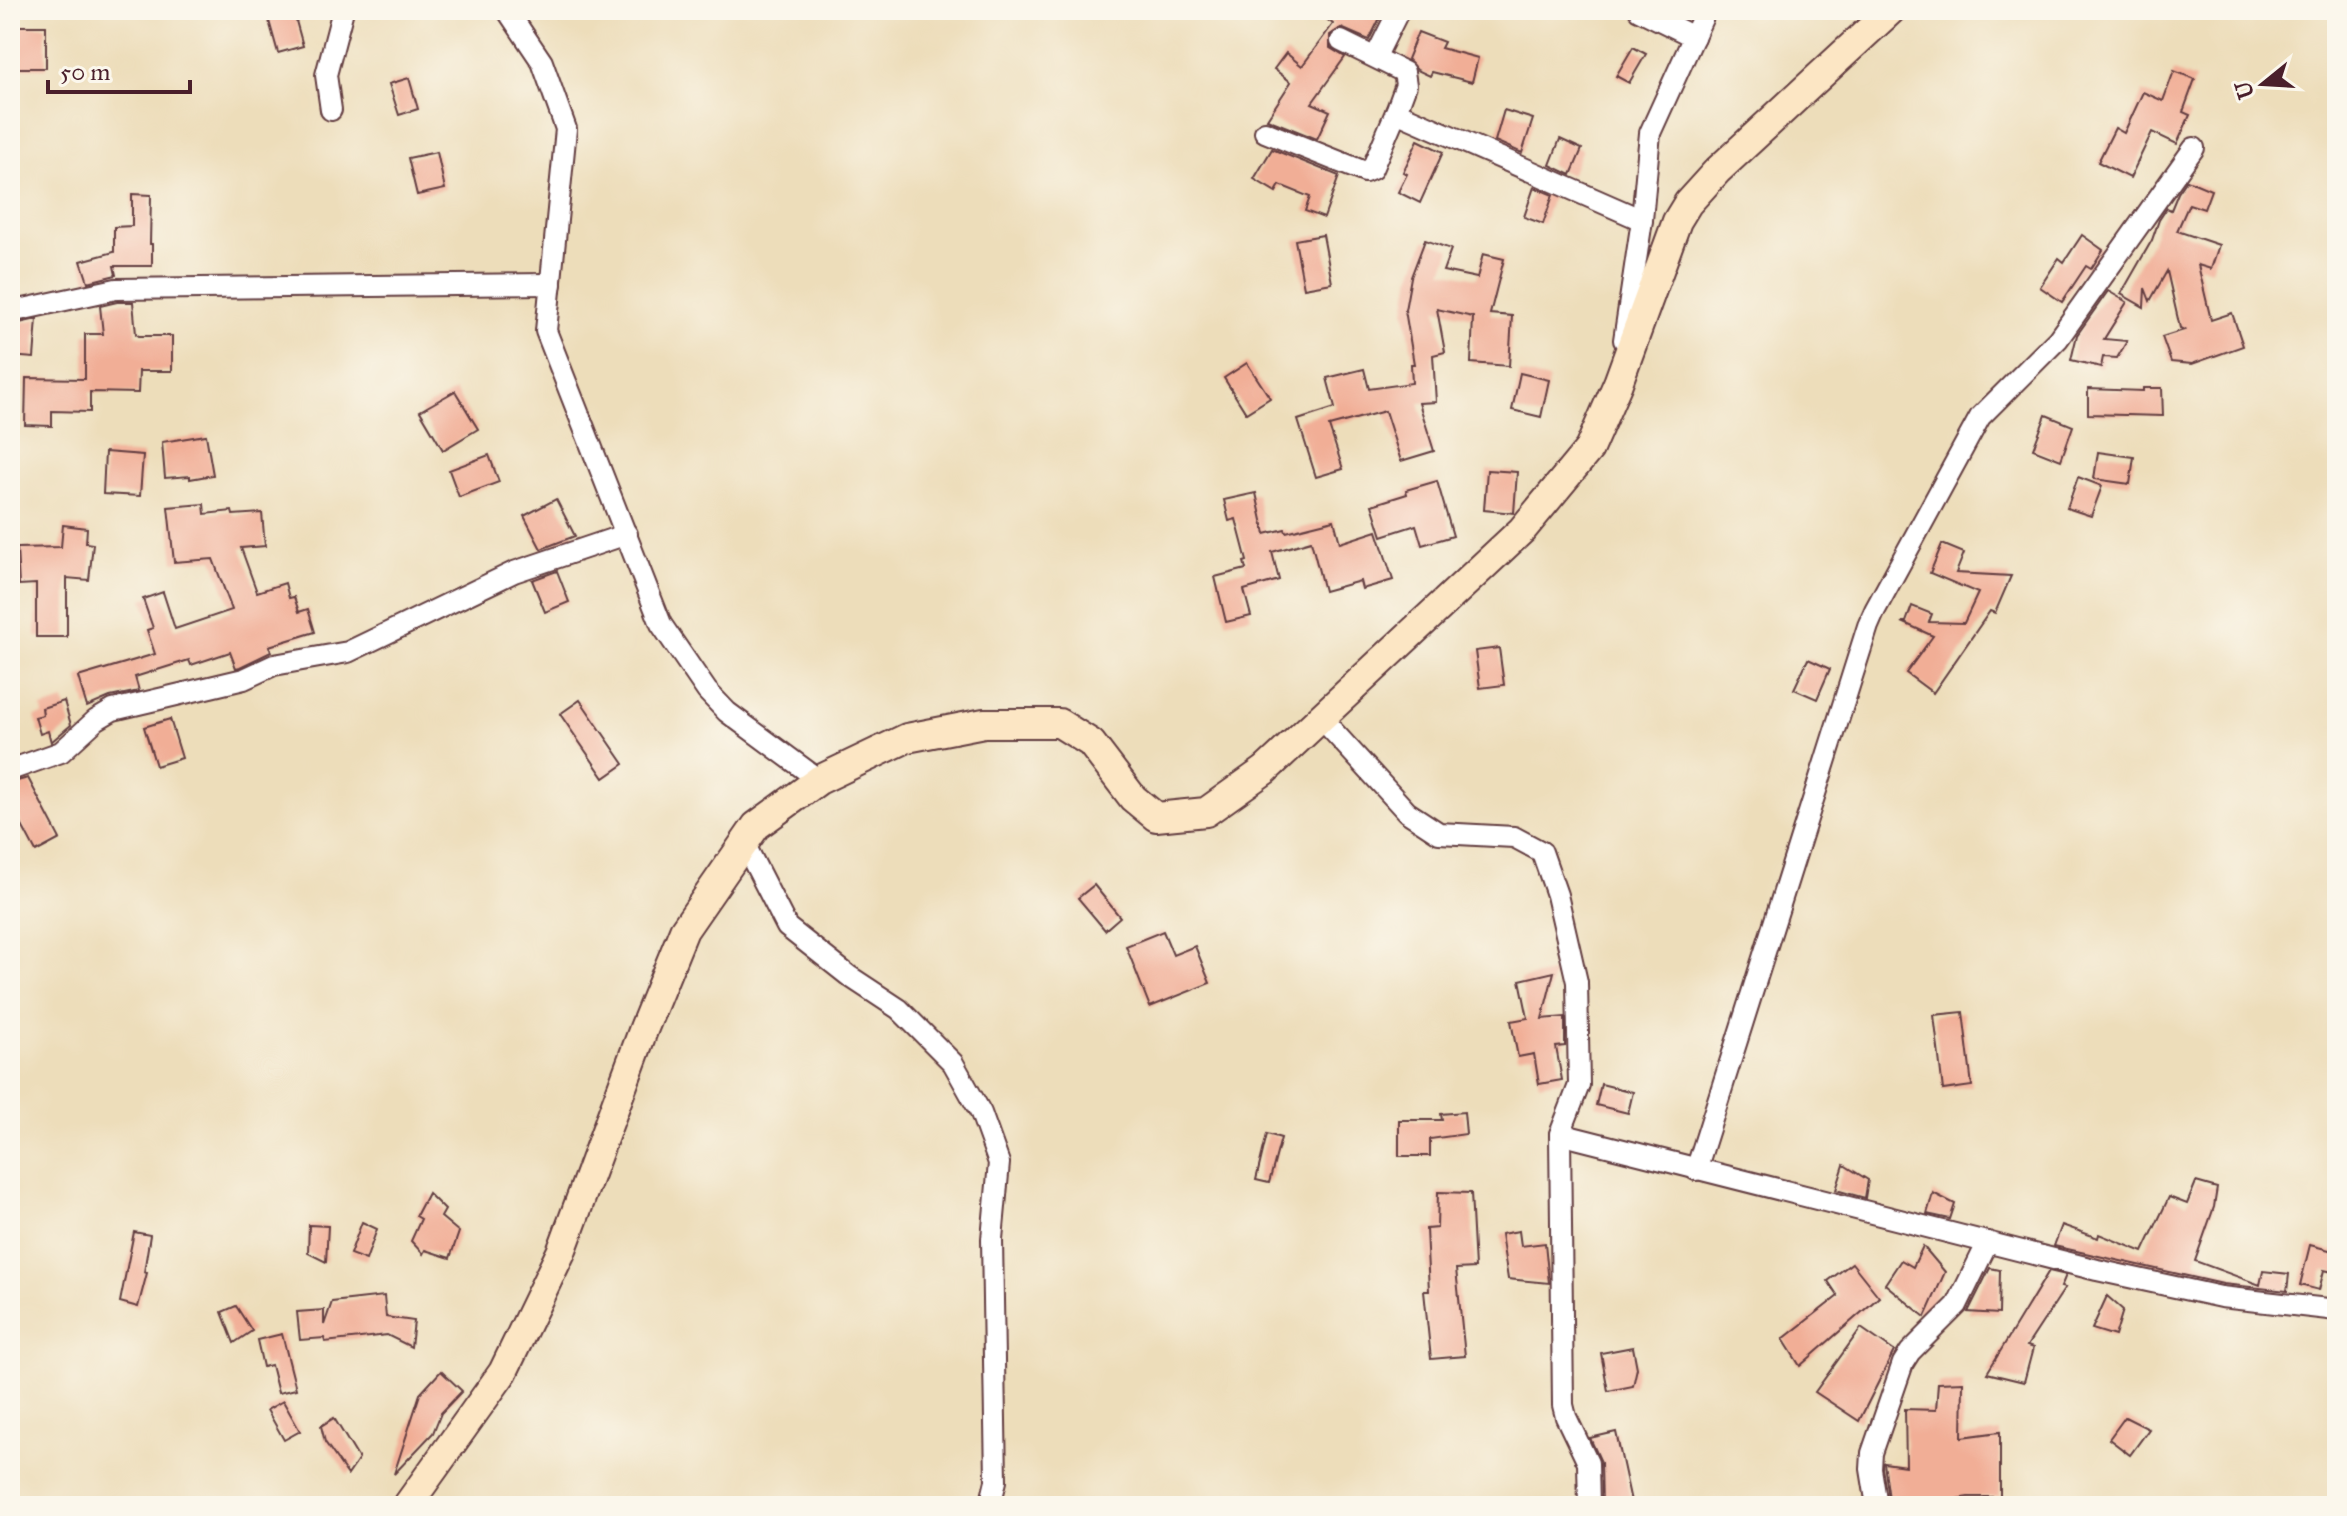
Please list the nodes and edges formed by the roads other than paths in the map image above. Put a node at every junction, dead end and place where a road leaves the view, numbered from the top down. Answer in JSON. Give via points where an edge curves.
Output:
{"nodes":[{"id":1,"x":343,"y":10,"type":"edge"},
{"id":2,"x":507,"y":10,"type":"edge"},
{"id":3,"x":1399,"y":10,"type":"edge"},
{"id":4,"x":1639,"y":10,"type":"edge"},
{"id":5,"x":1706,"y":10,"type":"edge"},
{"id":6,"x":1891,"y":10,"type":"edge"},
{"id":7,"x":1694,"y":37,"type":"junction"},
{"id":8,"x":1341,"y":41,"type":"dead end"},
{"id":9,"x":1376,"y":56,"type":"junction"},
{"id":10,"x":331,"y":110,"type":"dead end"},
{"id":11,"x":1396,"y":112,"type":"junction"},
{"id":12,"x":1265,"y":132,"type":"dead end"},
{"id":13,"x":2194,"y":148,"type":"dead end"},
{"id":14,"x":1642,"y":220,"type":"junction"},
{"id":15,"x":551,"y":284,"type":"junction"},
{"id":16,"x":10,"y":312,"type":"edge"},
{"id":17,"x":1618,"y":383,"type":"junction"},
{"id":18,"x":627,"y":534,"type":"junction"},
{"id":19,"x":1322,"y":719,"type":"junction"},
{"id":20,"x":10,"y":770,"type":"edge"},
{"id":21,"x":819,"y":780,"type":"junction"},
{"id":22,"x":744,"y":843,"type":"junction"},
{"id":23,"x":1560,"y":1134,"type":"junction"},
{"id":24,"x":1696,"y":1170,"type":"junction"},
{"id":25,"x":1988,"y":1242,"type":"junction"},
{"id":26,"x":2337,"y":1310,"type":"edge"},
{"id":27,"x":407,"y":1506,"type":"edge"},
{"id":28,"x":990,"y":1506,"type":"edge"},
{"id":29,"x":1589,"y":1506,"type":"edge"},
{"id":30,"x":1877,"y":1506,"type":"edge"}],
"edges":[{"from":1,"to":10,"type":"street","via":[[326,75]]},
{"from":2,"to":15,"type":"street","via":[[542,62],[566,129]]},
{"from":3,"to":9,"type":"street"},
{"from":4,"to":7,"type":"street"},
{"from":5,"to":7,"type":"street"},
{"from":6,"to":17,"type":"street","via":[[1688,203]]},
{"from":7,"to":14,"type":"street","via":[[1650,133]]},
{"from":8,"to":9,"type":"street"},
{"from":9,"to":11,"type":"street","via":[[1404,72],[1406,85]]},
{"from":11,"to":12,"type":"street","via":[[1372,169],[1365,172]]},
{"from":11,"to":14,"type":"street"},
{"from":13,"to":24,"type":"street","via":[[2058,339],[1980,417],[1875,610]]},
{"from":14,"to":17,"type":"street"},
{"from":15,"to":16,"type":"street","via":[[116,289]]},
{"from":15,"to":18,"type":"street","via":[[546,331]]},
{"from":17,"to":19,"type":"street","via":[[1589,449],[1522,530]]},
{"from":18,"to":20,"type":"street","via":[[514,572],[348,652],[274,665],[244,679],[113,710],[61,752]]},
{"from":18,"to":21,"type":"street","via":[[661,624],[707,691]]},
{"from":19,"to":21,"type":"street","via":[[1265,770],[1206,812],[1156,817],[1133,798],[1091,743],[1059,723],[984,723],[907,738]]},
{"from":19,"to":23,"type":"street","via":[[1407,812],[1439,833],[1514,837],[1542,852],[1577,982],[1579,1085]]},
{"from":21,"to":22,"type":"street","via":[[756,826]]},
{"from":22,"to":27,"type":"street","via":[[684,930],[561,1252],[503,1372]]},
{"from":22,"to":28,"type":"street","via":[[787,927],[899,1009],[953,1063],[981,1113],[999,1163],[992,1239],[996,1481]]},
{"from":23,"to":24,"type":"street"},
{"from":23,"to":29,"type":"street","via":[[1563,1405],[1588,1463]]},
{"from":24,"to":25,"type":"street"},
{"from":25,"to":26,"type":"street","via":[[2221,1297]]},
{"from":25,"to":30,"type":"street","via":[[1957,1305],[1903,1363],[1872,1453]]}]}
